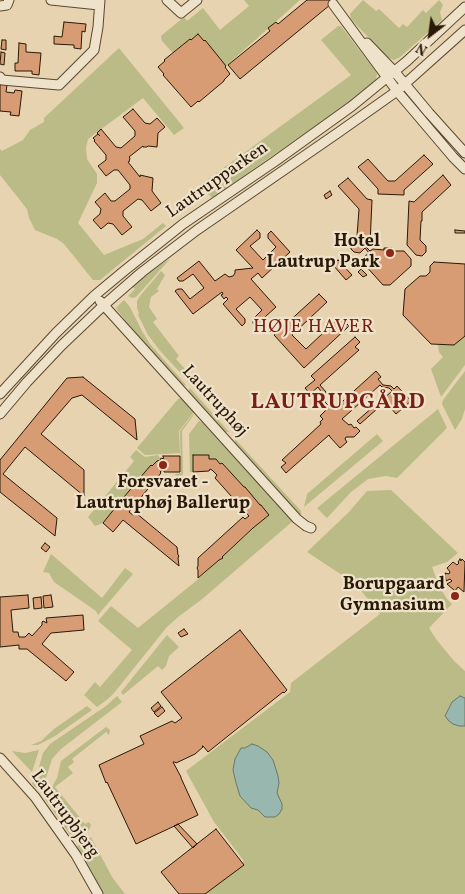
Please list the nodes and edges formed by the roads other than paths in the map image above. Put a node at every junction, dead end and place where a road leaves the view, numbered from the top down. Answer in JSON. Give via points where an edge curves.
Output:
{"nodes":[{"id":1,"x":9,"y":0,"type":"edge"},
{"id":2,"x":51,"y":0,"type":"edge"},
{"id":3,"x":167,"y":0,"type":"edge"},
{"id":4,"x":196,"y":0,"type":"edge"},
{"id":5,"x":100,"y":2,"type":"edge"},
{"id":6,"x":333,"y":4,"type":"dead end"},
{"id":7,"x":0,"y":6,"type":"edge"},
{"id":8,"x":465,"y":7,"type":"edge"},
{"id":9,"x":465,"y":30,"type":"edge"},
{"id":10,"x":390,"y":74,"type":"junction"},
{"id":11,"x":0,"y":77,"type":"edge"},
{"id":12,"x":405,"y":84,"type":"junction"},
{"id":13,"x":397,"y":91,"type":"junction"},
{"id":14,"x":465,"y":153,"type":"edge"},
{"id":15,"x":465,"y":168,"type":"edge"},
{"id":16,"x":94,"y":296,"type":"junction"},
{"id":17,"x":104,"y":306,"type":"junction"},
{"id":18,"x":0,"y":394,"type":"edge"},
{"id":19,"x":0,"y":414,"type":"edge"},
{"id":20,"x":311,"y":528,"type":"dead end"},
{"id":21,"x":0,"y":758,"type":"edge"},
{"id":22,"x":98,"y":894,"type":"edge"}],
"edges":[{"from":1,"to":7,"type":"street"},
{"from":2,"to":5,"type":"street"},
{"from":3,"to":4,"type":"street","via":[[181,13]]},
{"from":5,"to":11,"type":"street","via":[[94,50],[58,85],[2,80]]},
{"from":6,"to":10,"type":"street"},
{"from":8,"to":10,"type":"street","name":"Lautrupparken"},
{"from":9,"to":12,"type":"street","name":"Lautrupparken"},
{"from":10,"to":12,"type":"street"},
{"from":10,"to":13,"type":"street"},
{"from":10,"to":16,"type":"street","name":"Lautrupparken","via":[[326,125],[146,252]]},
{"from":12,"to":13,"type":"street","name":"Lautrupparken"},
{"from":12,"to":14,"type":"street"},
{"from":13,"to":15,"type":"street"},
{"from":13,"to":17,"type":"street","name":"Lautrupparken","via":[[197,230]]},
{"from":16,"to":17,"type":"street","name":"Lautruphøj"},
{"from":16,"to":18,"type":"street","name":"Lautrupparken"},
{"from":17,"to":19,"type":"street","name":"Lautrupparken","via":[[44,364]]},
{"from":17,"to":20,"type":"street","name":"Lautruphøj","via":[[297,519]]},
{"from":21,"to":22,"type":"street","name":"Lautrupbjerg","via":[[35,797],[76,855]]}]}
